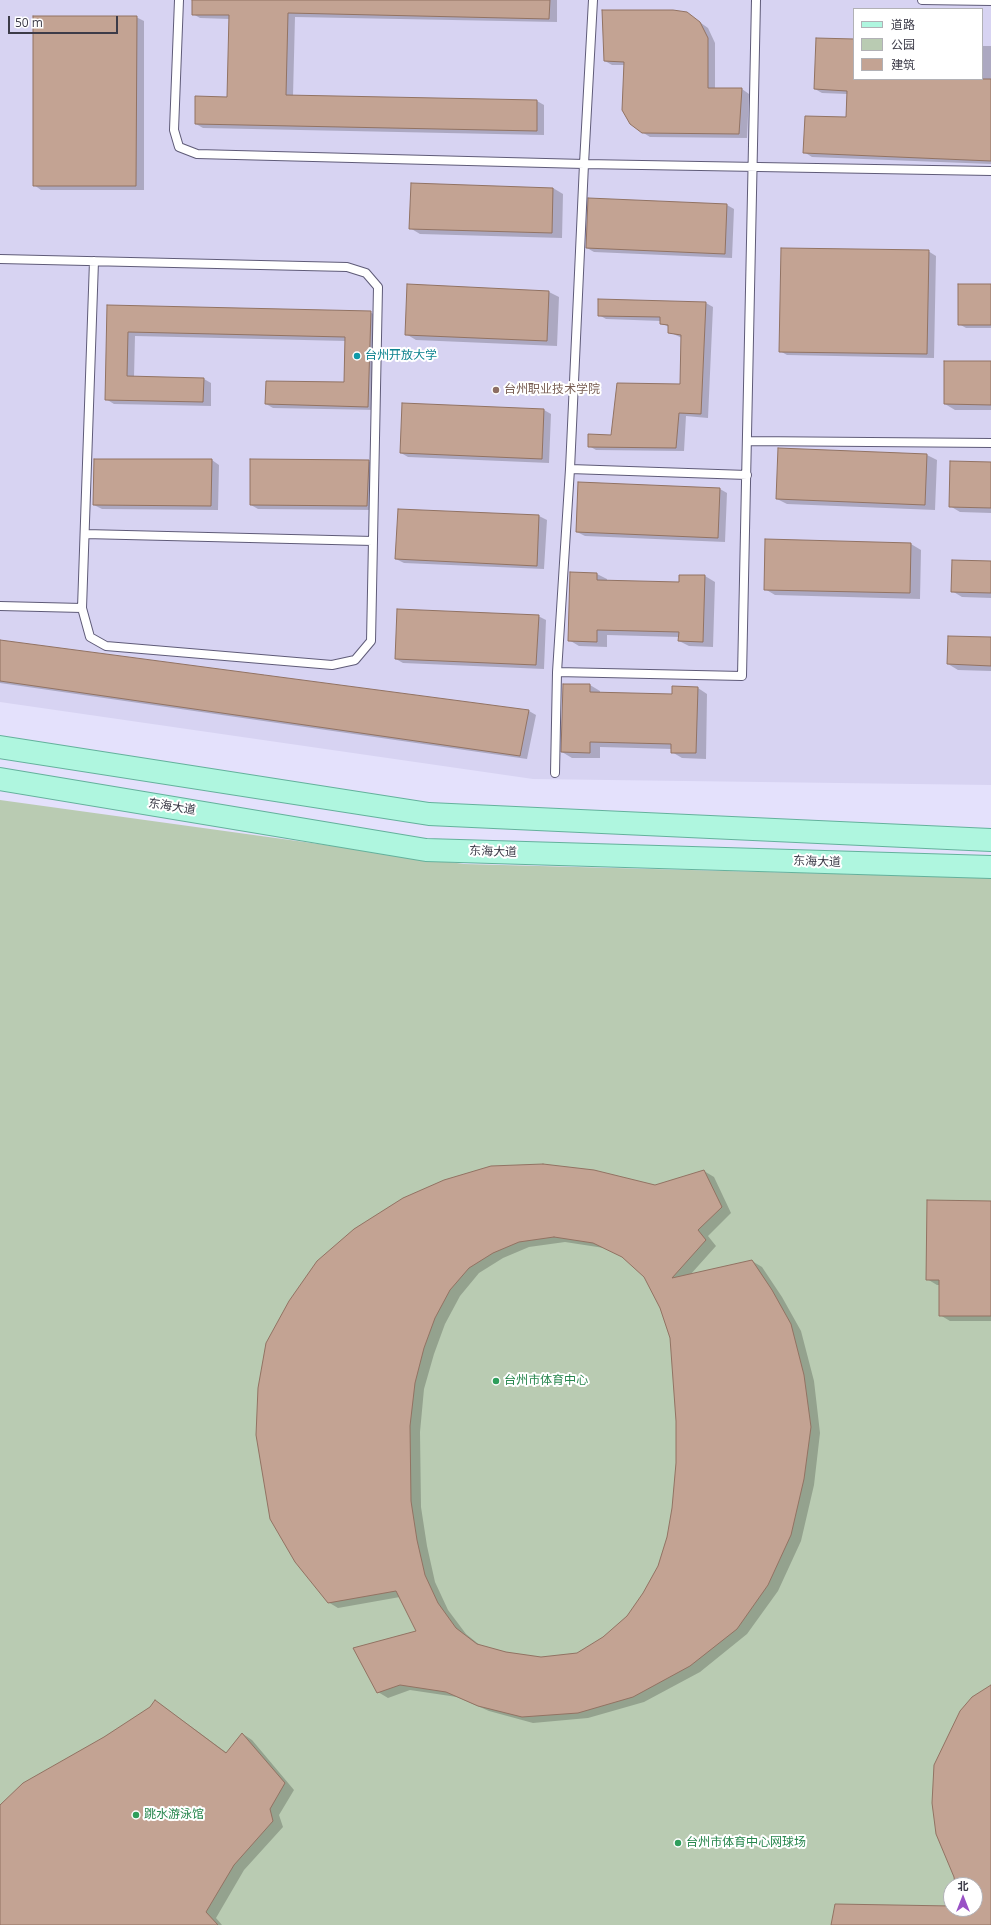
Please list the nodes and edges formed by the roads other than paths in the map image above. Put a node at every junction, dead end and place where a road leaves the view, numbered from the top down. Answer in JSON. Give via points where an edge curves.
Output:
{"nodes":[{"id":1,"x":179,"y":0,"type":"edge"},
{"id":2,"x":593,"y":0,"type":"edge"},
{"id":3,"x":756,"y":0,"type":"edge"},
{"id":4,"x":922,"y":0,"type":"edge"},
{"id":5,"x":991,"y":1,"type":"edge"},
{"id":6,"x":584,"y":164,"type":"junction"},
{"id":7,"x":754,"y":166,"type":"junction"},
{"id":8,"x":991,"y":171,"type":"edge"},
{"id":9,"x":0,"y":259,"type":"edge"},
{"id":10,"x":94,"y":262,"type":"junction"},
{"id":11,"x":748,"y":441,"type":"junction"},
{"id":12,"x":991,"y":443,"type":"edge"},
{"id":13,"x":570,"y":469,"type":"junction"},
{"id":14,"x":747,"y":476,"type":"junction"},
{"id":15,"x":85,"y":534,"type":"junction"},
{"id":16,"x":373,"y":541,"type":"junction"},
{"id":17,"x":0,"y":606,"type":"edge"},
{"id":18,"x":82,"y":608,"type":"junction"},
{"id":19,"x":557,"y":672,"type":"junction"},
{"id":20,"x":0,"y":747,"type":"edge"},
{"id":21,"x":555,"y":773,"type":"dead end"},
{"id":22,"x":0,"y":779,"type":"edge"},
{"id":23,"x":991,"y":840,"type":"edge"},
{"id":24,"x":991,"y":867,"type":"edge"}],
"edges":[{"from":1,"to":6,"type":"lane","via":[[174,130],[179,147],[197,154]]},
{"from":2,"to":6,"type":"lane"},
{"from":3,"to":7,"type":"lane"},
{"from":4,"to":5,"type":"lane"},
{"from":6,"to":7,"type":"lane"},
{"from":6,"to":13,"type":"lane"},
{"from":7,"to":8,"type":"lane"},
{"from":7,"to":11,"type":"lane"},
{"from":9,"to":10,"type":"lane"},
{"from":10,"to":15,"type":"lane"},
{"from":10,"to":16,"type":"lane","via":[[347,267],[366,273],[378,287]]},
{"from":11,"to":12,"type":"lane"},
{"from":11,"to":14,"type":"lane"},
{"from":13,"to":14,"type":"lane"},
{"from":13,"to":19,"type":"lane"},
{"from":14,"to":19,"type":"lane","via":[[742,676]]},
{"from":15,"to":16,"type":"lane"},
{"from":15,"to":18,"type":"lane"},
{"from":16,"to":18,"type":"lane","via":[[371,641],[355,660],[332,665],[106,646],[90,637]]},
{"from":17,"to":18,"type":"lane"},
{"from":19,"to":21,"type":"lane"},
{"from":20,"to":23,"type":"main road","via":[[429,814]]},
{"from":22,"to":24,"type":"main road","name":"东海大道","via":[[426,850]]}]}
